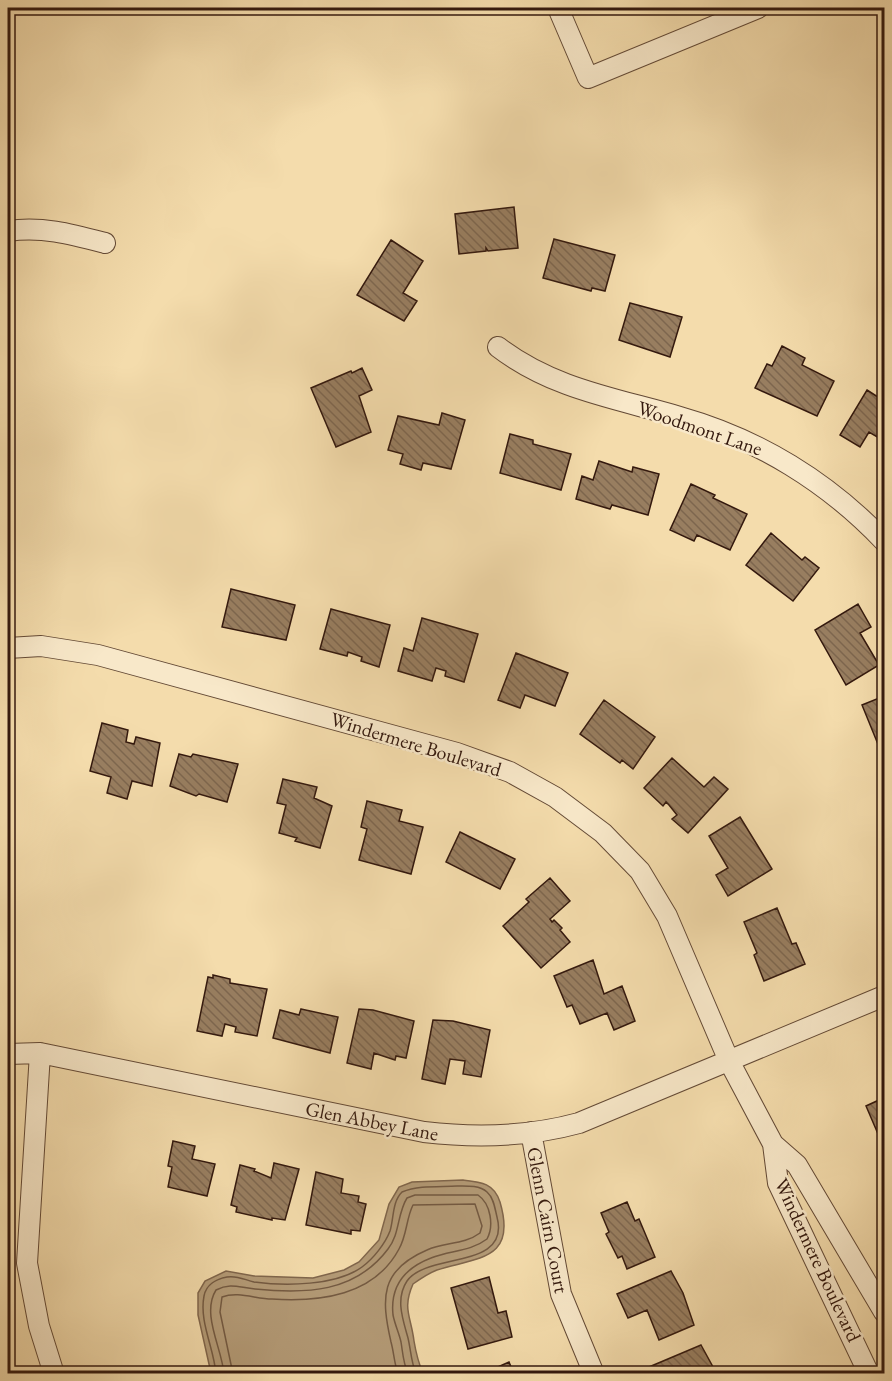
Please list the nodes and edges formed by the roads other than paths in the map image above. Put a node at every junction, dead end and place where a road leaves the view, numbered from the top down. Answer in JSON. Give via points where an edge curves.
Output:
{"nodes":[{"id":1,"x":558,"y":8,"type":"edge"},
{"id":2,"x":758,"y":8,"type":"edge"},
{"id":3,"x":8,"y":231,"type":"edge"},
{"id":4,"x":105,"y":243,"type":"dead end"},
{"id":5,"x":498,"y":347,"type":"dead end"},
{"id":6,"x":885,"y":541,"type":"edge"},
{"id":7,"x":8,"y":648,"type":"edge"},
{"id":8,"x":885,"y":996,"type":"edge"},
{"id":9,"x":40,"y":1053,"type":"junction"},
{"id":10,"x":8,"y":1054,"type":"edge"},
{"id":11,"x":729,"y":1061,"type":"junction"},
{"id":12,"x":531,"y":1132,"type":"junction"},
{"id":13,"x":772,"y":1144,"type":"junction"},
{"id":14,"x":885,"y":1312,"type":"edge"},
{"id":15,"x":54,"y":1374,"type":"edge"},
{"id":16,"x":594,"y":1374,"type":"edge"},
{"id":17,"x":869,"y":1374,"type":"edge"}],
"edges":[{"from":1,"to":2,"type":"street","via":[[588,78]]},
{"from":3,"to":4,"type":"street","via":[[52,230]]},
{"from":5,"to":6,"type":"street","name":"Woodmont Lane","via":[[526,368],[554,381],[682,417],[755,444],[821,485]]},
{"from":7,"to":11,"type":"street","name":"Windermere Boulevard","via":[[41,646],[98,655],[457,753],[536,785],[586,819],[640,871],[667,916]]},
{"from":8,"to":11,"type":"street","name":"Glen Abbey Lane"},
{"from":9,"to":10,"type":"street","name":"Glen Abbey Lane"},
{"from":9,"to":12,"type":"street","name":"Glen Abbey Lane","via":[[424,1132],[459,1136]]},
{"from":9,"to":15,"type":"street","via":[[27,1263],[39,1326]]},
{"from":11,"to":12,"type":"street","name":"Glen Abbey Lane","via":[[579,1123]]},
{"from":11,"to":13,"type":"street","name":"Windermere Boulevard"},
{"from":12,"to":16,"type":"street","name":"Glenn Cairn Court","via":[[561,1294]]},
{"from":13,"to":14,"type":"street","name":"Windermere Boulevard","via":[[797,1166]]},
{"from":13,"to":17,"type":"street","name":"Windermere Boulevard","via":[[778,1183]]}]}
